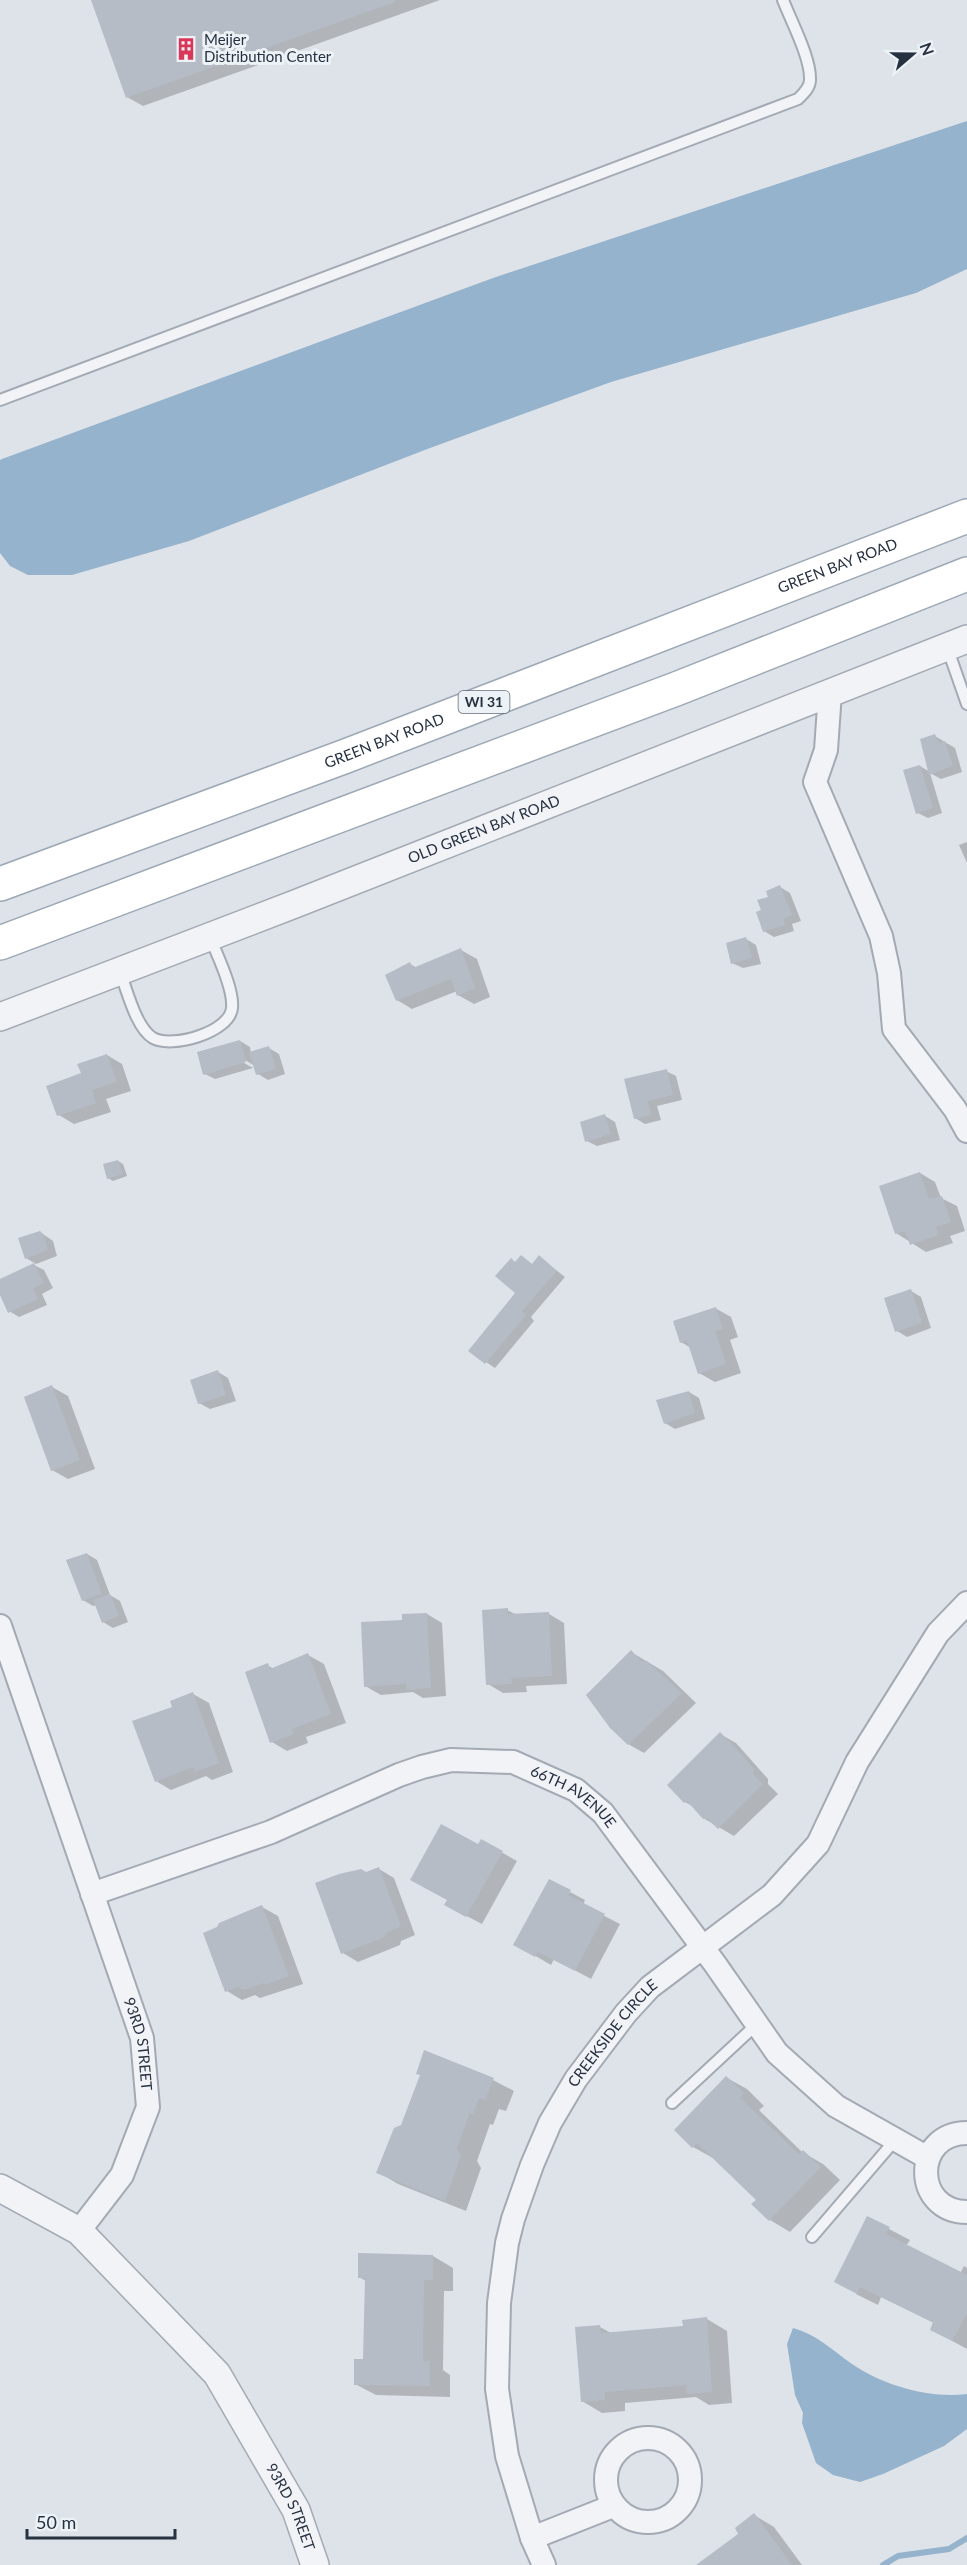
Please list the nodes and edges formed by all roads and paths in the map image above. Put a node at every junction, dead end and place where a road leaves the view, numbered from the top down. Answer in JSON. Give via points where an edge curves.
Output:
{"nodes":[{"id":1,"x":783,"y":0,"type":"edge"},
{"id":2,"x":0,"y":400,"type":"edge"},
{"id":3,"x":967,"y":516,"type":"edge"},
{"id":4,"x":967,"y":574,"type":"edge"},
{"id":5,"x":957,"y":643,"type":"edge"},
{"id":6,"x":830,"y":692,"type":"junction"},
{"id":7,"x":967,"y":704,"type":"edge"},
{"id":8,"x":0,"y":884,"type":"edge"},
{"id":9,"x":210,"y":937,"type":"junction"},
{"id":10,"x":0,"y":943,"type":"edge"},
{"id":11,"x":120,"y":971,"type":"junction"},
{"id":12,"x":0,"y":1017,"type":"edge"},
{"id":13,"x":967,"y":1131,"type":"edge"},
{"id":14,"x":967,"y":1603,"type":"edge"},
{"id":15,"x":0,"y":1626,"type":"edge"},
{"id":16,"x":92,"y":1894,"type":"junction"},
{"id":17,"x":701,"y":1947,"type":"junction"},
{"id":18,"x":757,"y":2024,"type":"junction"},
{"id":19,"x":672,"y":2103,"type":"dead end"},
{"id":20,"x":967,"y":2133,"type":"edge"},
{"id":21,"x":897,"y":2139,"type":"junction"},
{"id":22,"x":928,"y":2158,"type":"junction"},
{"id":23,"x":0,"y":2188,"type":"edge"},
{"id":24,"x":967,"y":2212,"type":"edge"},
{"id":25,"x":79,"y":2231,"type":"junction"},
{"id":26,"x":812,"y":2237,"type":"dead end"},
{"id":27,"x":612,"y":2506,"type":"dead end"},
{"id":28,"x":532,"y":2538,"type":"junction"},
{"id":29,"x":315,"y":2565,"type":"edge"},
{"id":30,"x":543,"y":2565,"type":"edge"}],
"edges":[{"from":1,"to":2,"type":"lane","via":[[807,62],[810,81],[798,99]]},
{"from":3,"to":8,"type":"main road","name":"GREEN BAY ROAD","number":"WI 31","via":[[357,752]]},
{"from":4,"to":10,"type":"main road","via":[[676,689]]},
{"from":5,"to":6,"type":"street","name":"OLD GREEN BAY ROAD"},
{"from":5,"to":7,"type":"lane"},
{"from":6,"to":9,"type":"street","name":"OLD GREEN BAY ROAD"},
{"from":6,"to":13,"type":"street","via":[[826,750],[815,782],[881,936],[894,1029],[955,1109]]},
{"from":9,"to":11,"type":"street","name":"OLD GREEN BAY ROAD"},
{"from":9,"to":11,"type":"lane","via":[[232,1007],[230,1017],[214,1031],[172,1041],[154,1038],[141,1025]]},
{"from":11,"to":12,"type":"street","name":"OLD GREEN BAY ROAD"},
{"from":14,"to":17,"type":"street","name":"CREEKSIDE CIRCLE","via":[[938,1633],[856,1762],[818,1844],[772,1895]]},
{"from":15,"to":16,"type":"street","name":"93RD STREET"},
{"from":16,"to":17,"type":"street","name":"66TH AVENUE","via":[[271,1832],[422,1767],[451,1760],[513,1762],[545,1774],[590,1800]]},
{"from":16,"to":25,"type":"street","name":"93RD STREET","via":[[142,2038],[148,2107],[122,2175]]},
{"from":17,"to":18,"type":"street","name":"66TH AVENUE"},
{"from":17,"to":28,"type":"street","name":"CREEKSIDE CIRCLE","via":[[650,1987],[596,2049],[546,2133],[513,2219],[499,2303],[498,2406],[507,2456]]},
{"from":18,"to":19,"type":"lane"},
{"from":18,"to":21,"type":"street","name":"66TH AVENUE","via":[[777,2053],[836,2106]]},
{"from":20,"to":22,"type":"street","via":[[945,2137]]},
{"from":21,"to":22,"type":"street","name":"66TH AVENUE"},
{"from":21,"to":26,"type":"lane"},
{"from":22,"to":24,"type":"street","via":[[925,2170],[932,2194],[952,2210]]},
{"from":23,"to":25,"type":"street"},
{"from":25,"to":29,"type":"street","name":"93RD STREET","via":[[217,2374],[296,2510]]},
{"from":27,"to":28,"type":"street"},
{"from":28,"to":30,"type":"street","name":"CREEKSIDE CIRCLE"}]}
